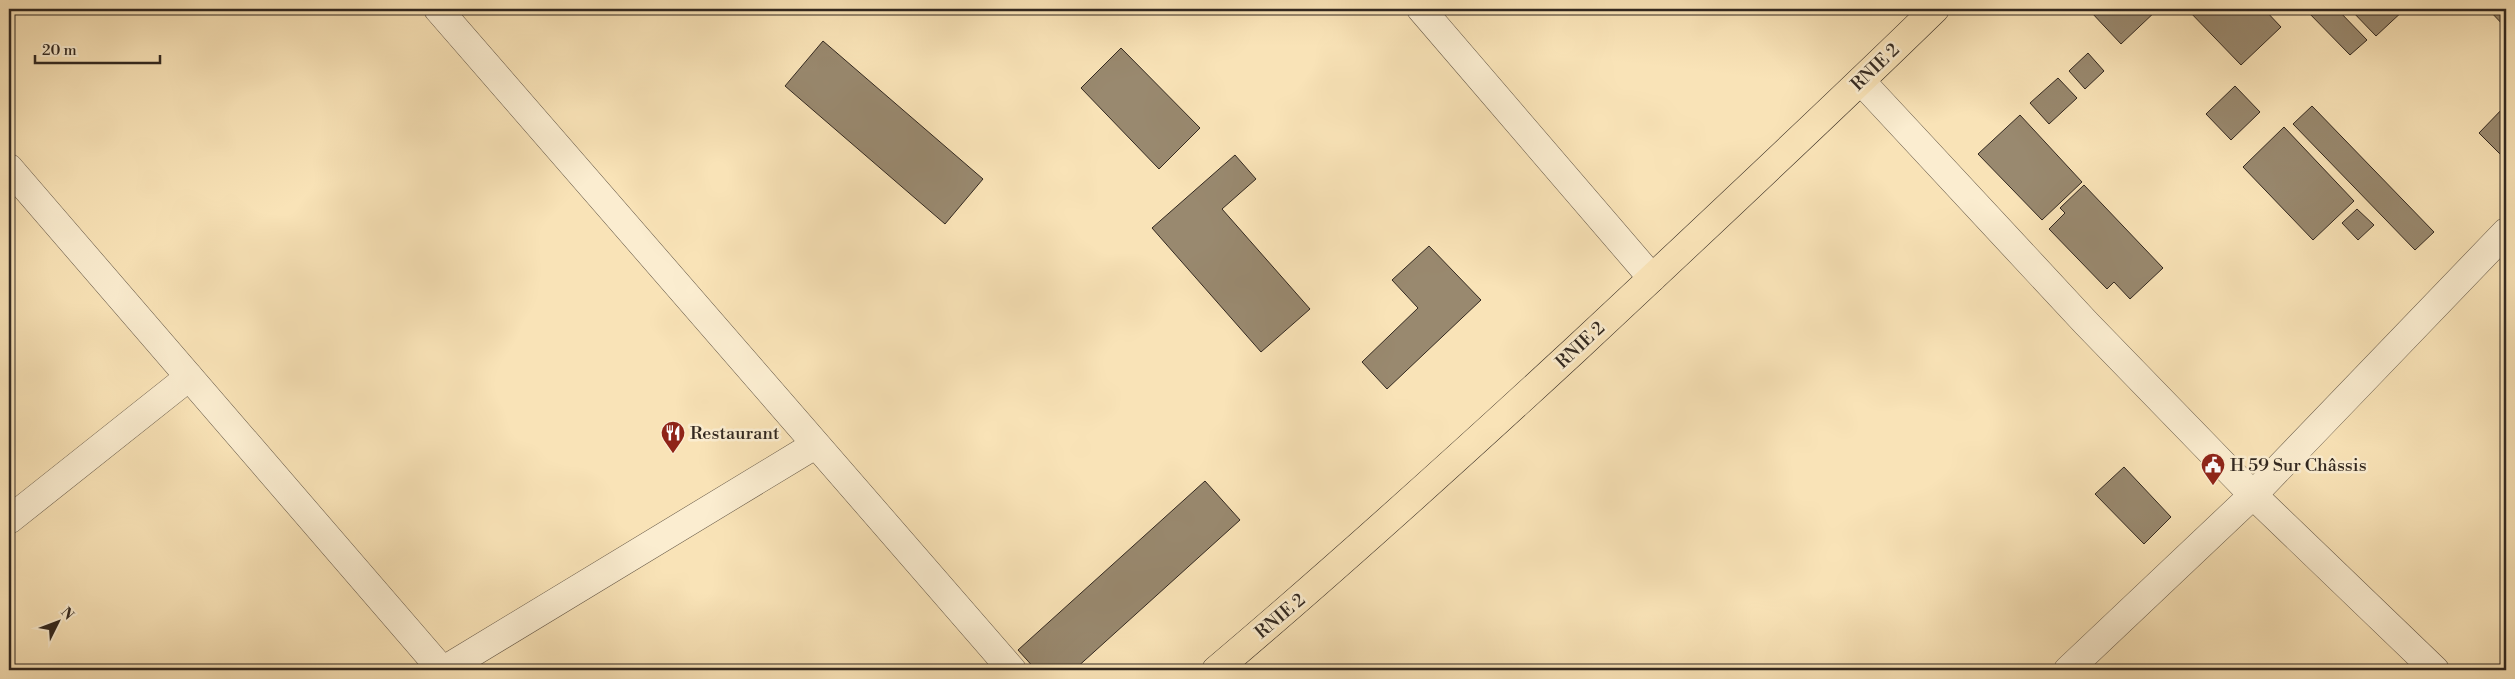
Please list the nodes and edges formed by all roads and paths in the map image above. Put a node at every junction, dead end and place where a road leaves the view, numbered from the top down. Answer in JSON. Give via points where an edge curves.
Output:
{"nodes":[{"id":1,"x":438,"y":9,"type":"edge"},
{"id":2,"x":1421,"y":9,"type":"edge"},
{"id":3,"x":1934,"y":9,"type":"edge"},
{"id":4,"x":1861,"y":81,"type":"junction"},
{"id":5,"x":9,"y":168,"type":"edge"},
{"id":6,"x":2506,"y":232,"type":"edge"},
{"id":7,"x":1652,"y":278,"type":"junction"},
{"id":8,"x":189,"y":377,"type":"junction"},
{"id":9,"x":815,"y":445,"type":"junction"},
{"id":10,"x":2253,"y":495,"type":"junction"},
{"id":11,"x":9,"y":520,"type":"edge"},
{"id":12,"x":443,"y":670,"type":"edge"},
{"id":13,"x":1012,"y":670,"type":"edge"},
{"id":14,"x":1216,"y":670,"type":"edge"},
{"id":15,"x":2068,"y":670,"type":"edge"},
{"id":16,"x":2435,"y":670,"type":"edge"}],
"edges":[{"from":1,"to":9,"type":"street"},
{"from":2,"to":7,"type":"street"},
{"from":3,"to":4,"type":"main road","name":"RNIE 2","number":"RNIE 2"},
{"from":4,"to":7,"type":"main road","name":"RNIE 2","number":"RNIE 2"},
{"from":4,"to":10,"type":"street","via":[[2086,323]]},
{"from":5,"to":8,"type":"street"},
{"from":6,"to":10,"type":"street"},
{"from":7,"to":14,"type":"main road","name":"RNIE 2","number":"RNIE 2","via":[[1333,571]]},
{"from":8,"to":11,"type":"street"},
{"from":8,"to":12,"type":"street"},
{"from":9,"to":12,"type":"street"},
{"from":9,"to":13,"type":"street"},
{"from":10,"to":15,"type":"street"},
{"from":10,"to":16,"type":"street"}]}
